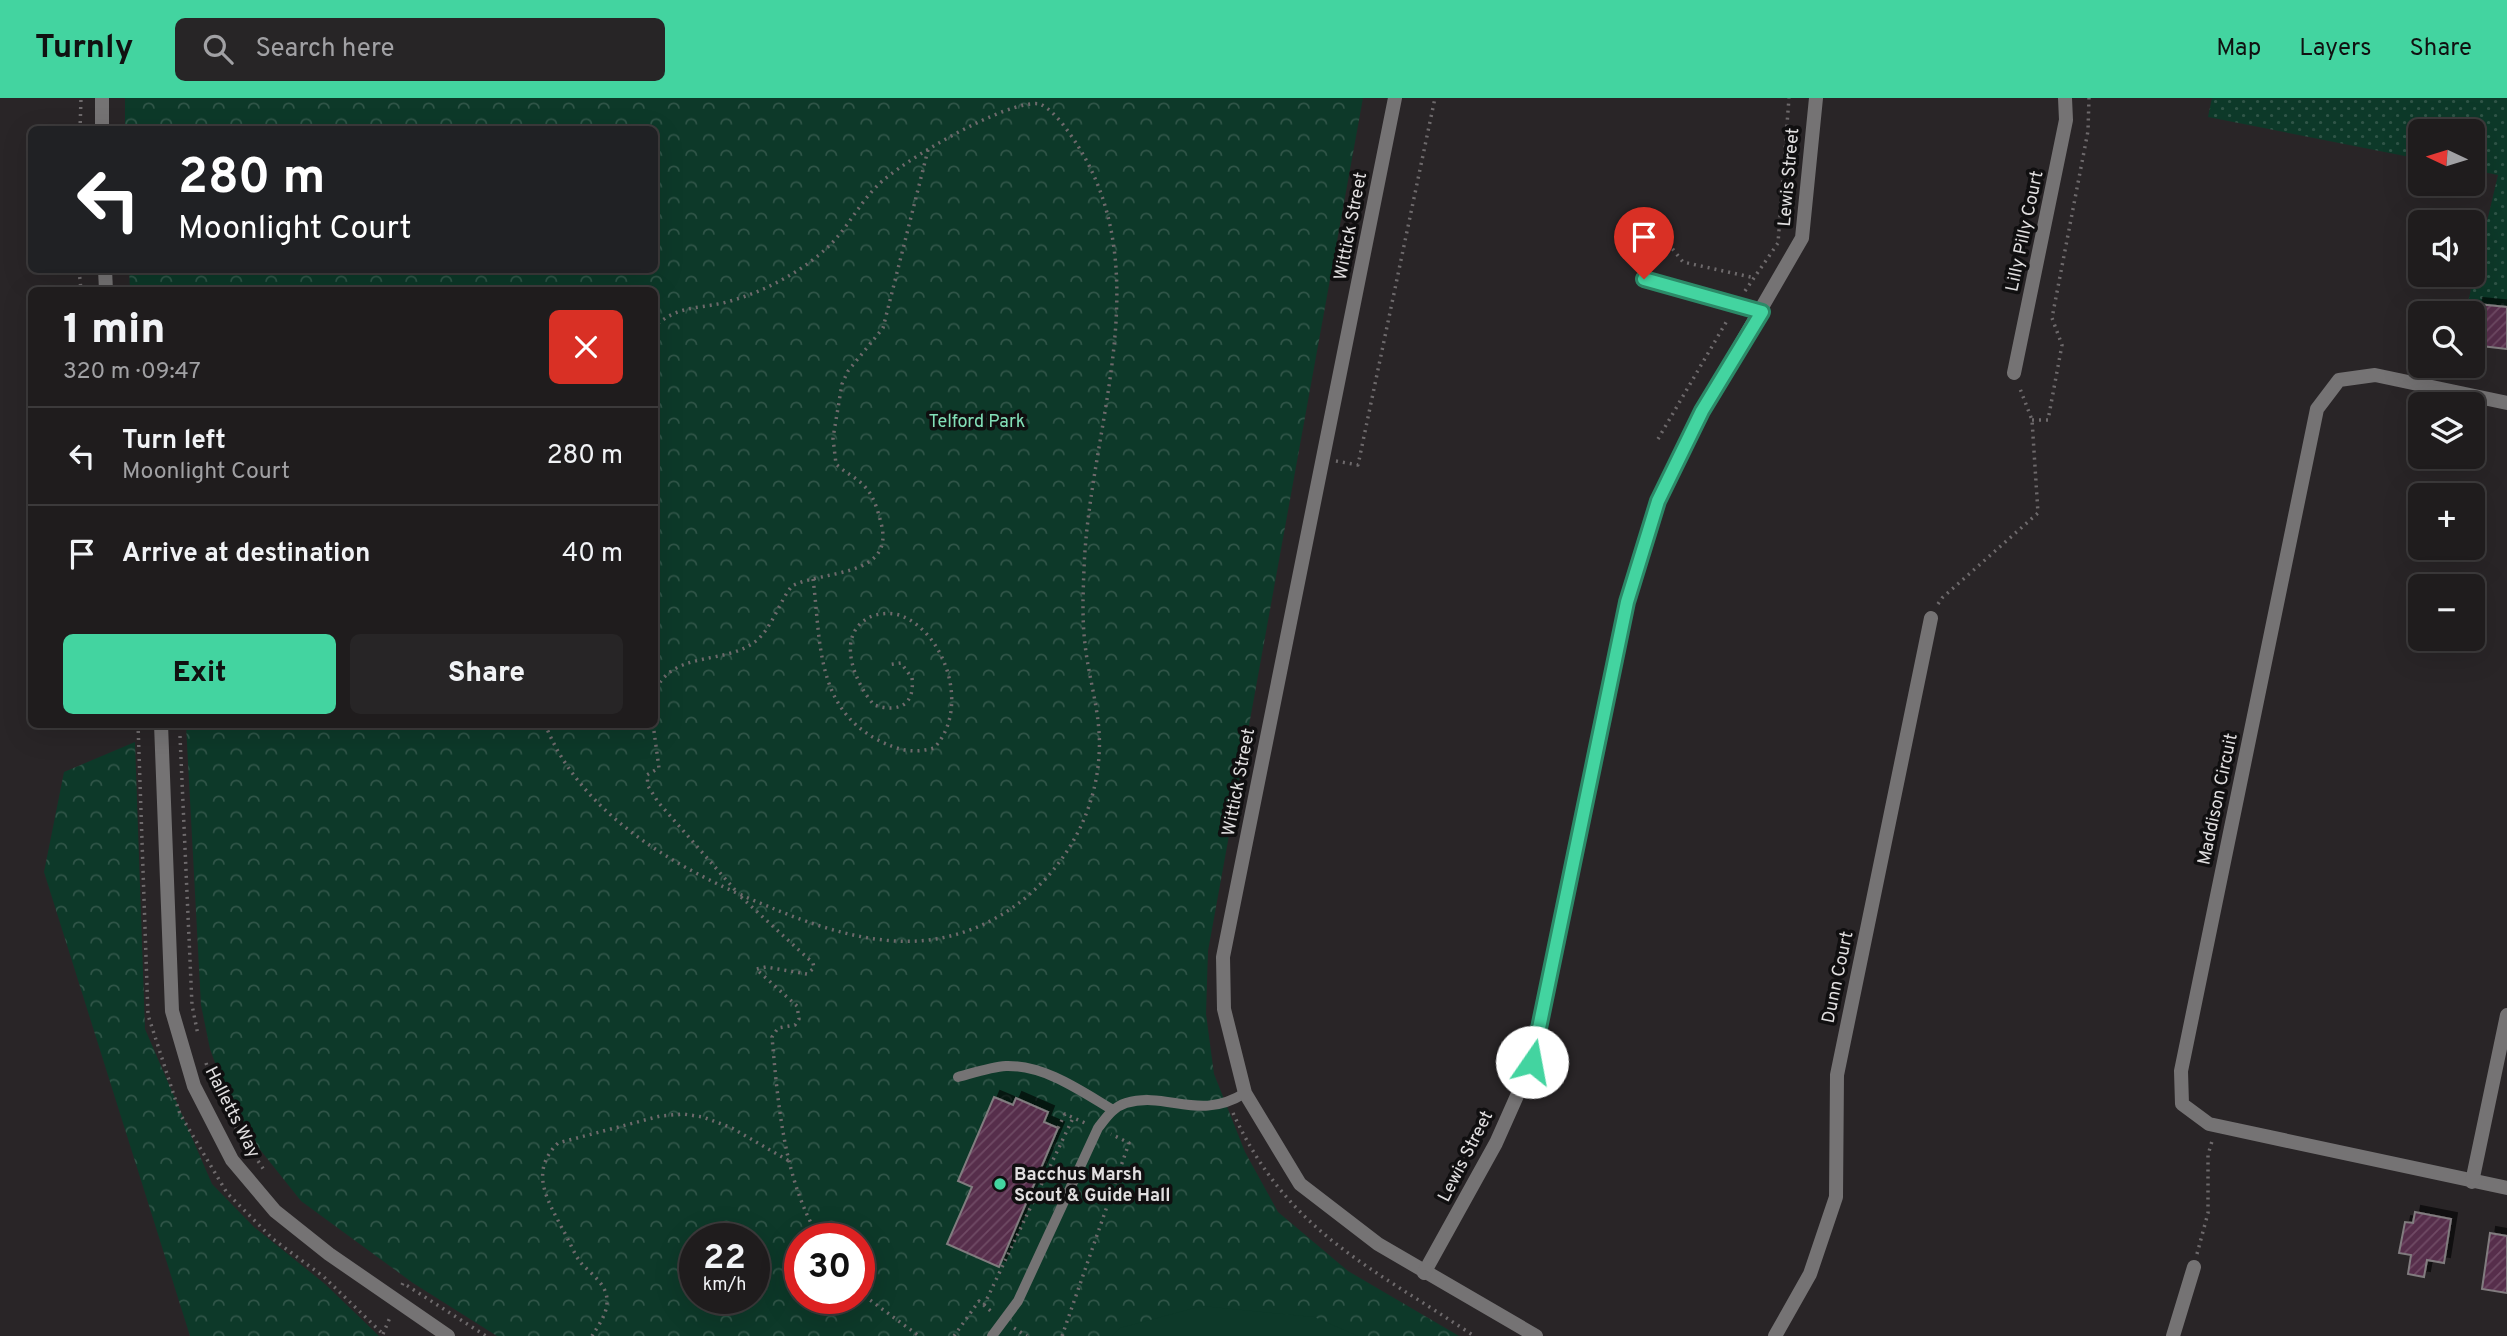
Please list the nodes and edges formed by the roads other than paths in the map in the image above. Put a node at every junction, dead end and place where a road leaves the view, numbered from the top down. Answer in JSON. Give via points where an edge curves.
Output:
{"nodes":[{"id":1,"x":102,"y":98,"type":"edge"},
{"id":2,"x":1395,"y":98,"type":"edge"},
{"id":3,"x":1816,"y":98,"type":"edge"},
{"id":4,"x":2065,"y":98,"type":"edge"},
{"id":5,"x":102,"y":126,"type":"edge"},
{"id":6,"x":1644,"y":279,"type":"dead end"},
{"id":7,"x":1762,"y":312,"type":"junction"},
{"id":8,"x":2014,"y":373,"type":"road end"},
{"id":9,"x":2507,"y":403,"type":"edge"},
{"id":10,"x":1931,"y":618,"type":"road end"},
{"id":11,"x":161,"y":728,"type":"edge"},
{"id":12,"x":2507,"y":1015,"type":"edge"},
{"id":13,"x":958,"y":1077,"type":"dead end"},
{"id":14,"x":1245,"y":1093,"type":"junction"},
{"id":15,"x":1113,"y":1110,"type":"junction"},
{"id":16,"x":2472,"y":1182,"type":"junction"},
{"id":17,"x":2507,"y":1188,"type":"edge"},
{"id":18,"x":2194,"y":1267,"type":"road end"},
{"id":19,"x":1424,"y":1273,"type":"junction"},
{"id":20,"x":448,"y":1336,"type":"edge"},
{"id":21,"x":992,"y":1336,"type":"edge"},
{"id":22,"x":1536,"y":1336,"type":"edge"},
{"id":23,"x":1775,"y":1336,"type":"edge"},
{"id":24,"x":2173,"y":1336,"type":"edge"}],
"edges":[{"from":1,"to":5,"type":"street"},
{"from":2,"to":14,"type":"street","name":"Wittick Street","via":[[1223,957],[1224,1009]]},
{"from":3,"to":7,"type":"street","name":"Lewis Street","via":[[1802,238]]},
{"from":4,"to":8,"type":"street","name":"Lilly Pilly Court","via":[[2066,120]]},
{"from":6,"to":7,"type":"street"},
{"from":7,"to":19,"type":"street","name":"Lewis Street","via":[[1702,411],[1658,501],[1627,602],[1532,1062],[1496,1143]]},
{"from":9,"to":16,"type":"street","name":"Maddison Circuit","via":[[2375,374],[2339,380],[2317,409],[2181,1071],[2182,1104],[2209,1124]]},
{"from":10,"to":23,"type":"street","name":"Dunn Court","via":[[1837,1075],[1836,1196],[1810,1274]]},
{"from":11,"to":20,"type":"street","name":"Halletts Way","via":[[172,1011],[194,1086],[232,1160],[275,1211]]},
{"from":12,"to":16,"type":"street"},
{"from":13,"to":15,"type":"lane","via":[[1005,1066],[1028,1068]]},
{"from":14,"to":15,"type":"lane","via":[[1216,1107],[1142,1102]]},
{"from":14,"to":19,"type":"street","name":"Wittick Street","via":[[1300,1184]]},
{"from":15,"to":21,"type":"lane","via":[[1098,1128],[1018,1301]]},
{"from":16,"to":17,"type":"street","name":"Maddison Circuit"},
{"from":18,"to":24,"type":"street"},
{"from":19,"to":22,"type":"street","name":"Wittick Street"}]}
